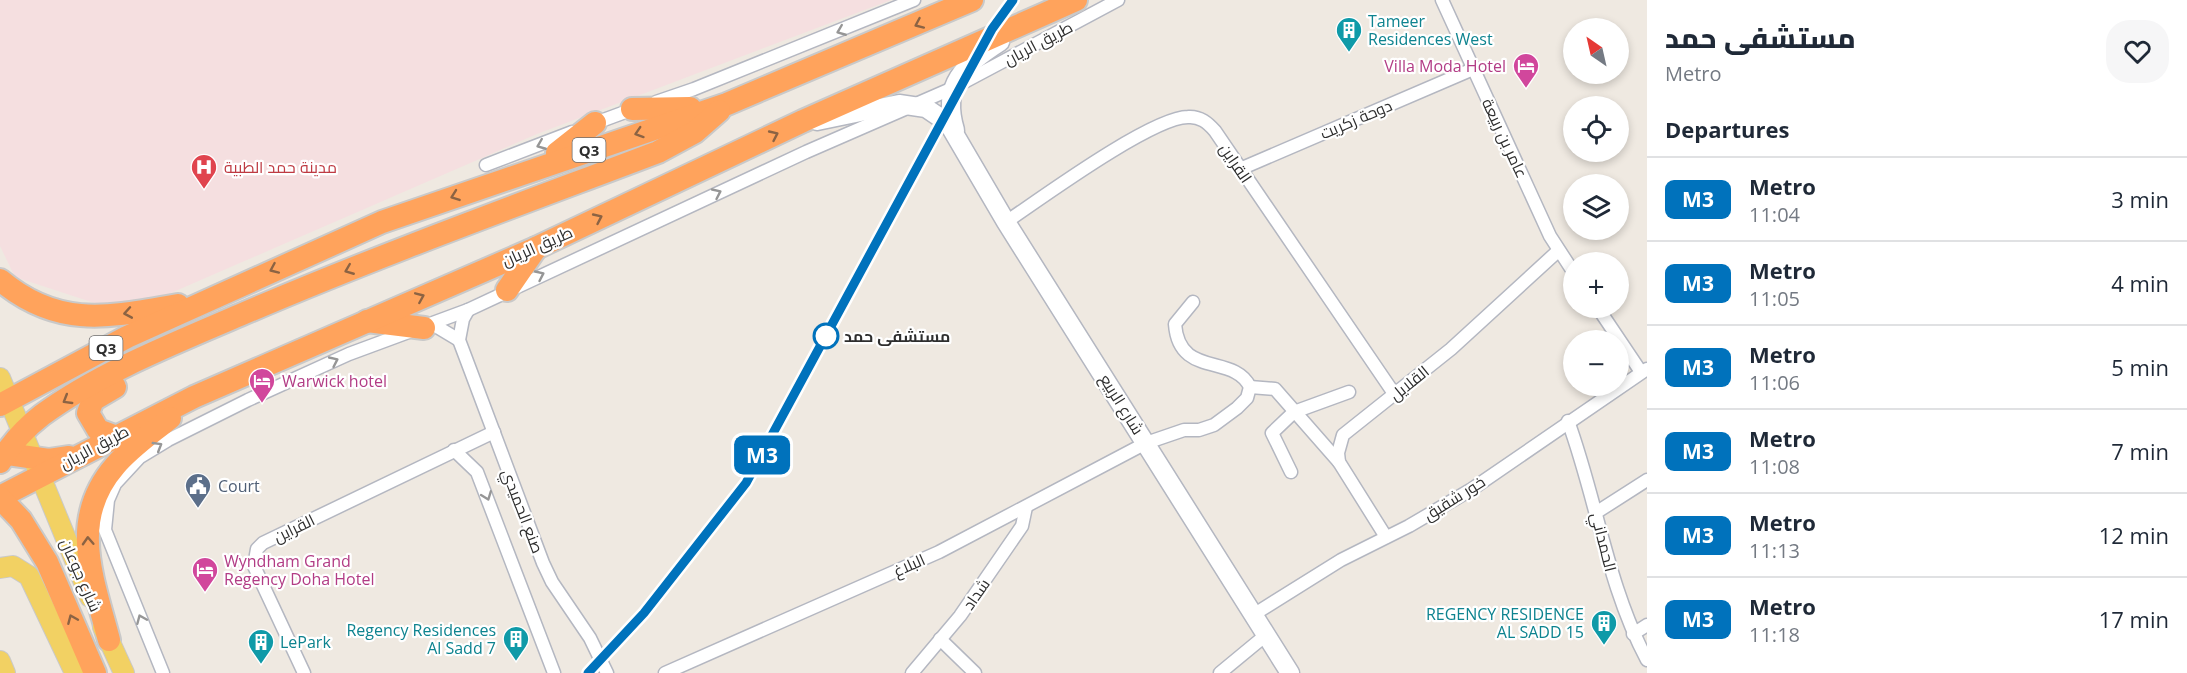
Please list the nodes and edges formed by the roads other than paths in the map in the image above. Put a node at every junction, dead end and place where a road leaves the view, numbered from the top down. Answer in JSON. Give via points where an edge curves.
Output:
{"nodes":[{"id":1,"x":914,"y":0,"type":"edge"},
{"id":2,"x":972,"y":0,"type":"edge"},
{"id":3,"x":1076,"y":0,"type":"edge"},
{"id":4,"x":1119,"y":0,"type":"edge"},
{"id":5,"x":1446,"y":1,"type":"edge"},
{"id":6,"x":1030,"y":20,"type":"junction"},
{"id":7,"x":1473,"y":69,"type":"junction"},
{"id":8,"x":953,"y":88,"type":"junction"},
{"id":9,"x":727,"y":104,"type":"junction"},
{"id":10,"x":913,"y":105,"type":"junction"},
{"id":11,"x":632,"y":110,"type":"junction"},
{"id":12,"x":803,"y":121,"type":"junction"},
{"id":13,"x":596,"y":123,"type":"junction"},
{"id":14,"x":956,"y":134,"type":"junction"},
{"id":15,"x":486,"y":165,"type":"dead end"},
{"id":16,"x":1240,"y":169,"type":"junction"},
{"id":17,"x":528,"y":170,"type":"junction"},
{"id":18,"x":1006,"y":222,"type":"junction"},
{"id":19,"x":536,"y":248,"type":"junction"},
{"id":20,"x":1558,"y":251,"type":"junction"},
{"id":21,"x":1563,"y":258,"type":"edge"},
{"id":22,"x":0,"y":280,"type":"edge"},
{"id":23,"x":310,"y":285,"type":"junction"},
{"id":24,"x":507,"y":290,"type":"junction"},
{"id":25,"x":206,"y":300,"type":"junction"},
{"id":26,"x":1193,"y":302,"type":"dead end"},
{"id":27,"x":468,"y":310,"type":"junction"},
{"id":28,"x":1605,"y":318,"type":"edge"},
{"id":29,"x":366,"y":321,"type":"junction"},
{"id":30,"x":429,"y":327,"type":"junction"},
{"id":31,"x":459,"y":340,"type":"junction"},
{"id":32,"x":1644,"y":370,"type":"edge"},
{"id":33,"x":0,"y":378,"type":"edge"},
{"id":34,"x":1250,"y":387,"type":"junction"},
{"id":35,"x":1348,"y":392,"type":"dead end"},
{"id":36,"x":1395,"y":395,"type":"junction"},
{"id":37,"x":194,"y":397,"type":"junction"},
{"id":38,"x":4,"y":403,"type":"edge"},
{"id":39,"x":1294,"y":412,"type":"junction"},
{"id":40,"x":1568,"y":421,"type":"junction"},
{"id":41,"x":494,"y":432,"type":"junction"},
{"id":42,"x":22,"y":433,"type":"junction"},
{"id":43,"x":114,"y":436,"type":"junction"},
{"id":44,"x":1146,"y":443,"type":"junction"},
{"id":45,"x":454,"y":450,"type":"junction"},
{"id":46,"x":2,"y":457,"type":"edge"},
{"id":47,"x":1340,"y":462,"type":"junction"},
{"id":48,"x":36,"y":467,"type":"junction"},
{"id":49,"x":1291,"y":472,"type":"dead end"},
{"id":50,"x":1647,"y":480,"type":"edge"},
{"id":51,"x":0,"y":497,"type":"edge"},
{"id":52,"x":1026,"y":507,"type":"junction"},
{"id":53,"x":1597,"y":512,"type":"junction"},
{"id":54,"x":1386,"y":537,"type":"junction"},
{"id":55,"x":0,"y":568,"type":"edge"},
{"id":56,"x":1253,"y":615,"type":"junction"},
{"id":57,"x":1647,"y":625,"type":"edge"},
{"id":58,"x":1633,"y":634,"type":"junction"},
{"id":59,"x":1266,"y":635,"type":"junction"},
{"id":60,"x":940,"y":639,"type":"junction"},
{"id":61,"x":109,"y":640,"type":"junction"},
{"id":62,"x":1647,"y":660,"type":"edge"},
{"id":63,"x":0,"y":661,"type":"edge"},
{"id":64,"x":5,"y":673,"type":"edge"},
{"id":65,"x":75,"y":673,"type":"edge"},
{"id":66,"x":95,"y":673,"type":"edge"},
{"id":67,"x":124,"y":673,"type":"edge"},
{"id":68,"x":163,"y":673,"type":"edge"},
{"id":69,"x":304,"y":673,"type":"edge"},
{"id":70,"x":554,"y":673,"type":"edge"},
{"id":71,"x":607,"y":673,"type":"edge"},
{"id":72,"x":665,"y":673,"type":"edge"},
{"id":73,"x":912,"y":673,"type":"edge"},
{"id":74,"x":975,"y":673,"type":"edge"},
{"id":75,"x":1220,"y":673,"type":"edge"},
{"id":76,"x":1290,"y":673,"type":"edge"}],
"edges":[{"from":1,"to":11,"type":"street","one_way":true},
{"from":2,"to":9,"type":"highway","number":"Q3","one_way":true},
{"from":3,"to":6,"type":"highway","name":"طريق الريان"},
{"from":4,"to":8,"type":"street","name":"طريق الريان"},
{"from":5,"to":7,"type":"street","name":"عامر بن ربيعة"},
{"from":6,"to":8,"type":"street","via":[[968,64]]},
{"from":6,"to":12,"type":"highway","name":"طريق الريان"},
{"from":7,"to":16,"type":"street","name":"دوحة زكريت"},
{"from":7,"to":20,"type":"street","name":"عامر بن ربيعة"},
{"from":8,"to":10,"type":"street","name":"طريق الريان"},
{"from":8,"to":14,"type":"street","name":"شارع الربيع","via":[[951,115]]},
{"from":9,"to":11,"type":"highway"},
{"from":9,"to":17,"type":"highway","number":"Q3","one_way":true},
{"from":9,"to":23,"type":"highway","one_way":true,"via":[[695,132],[658,152]]},
{"from":10,"to":12,"type":"street","name":"شارع الربيع","via":[[885,105],[822,121]]},
{"from":10,"to":14,"type":"street","name":"شارع الربيع","via":[[937,114]]},
{"from":24,"to":10,"type":"street","name":"طريق الريان","one_way":true},
{"from":11,"to":13,"type":"street"},
{"from":19,"to":12,"type":"highway","name":"طريق الريان","one_way":true},
{"from":13,"to":15,"type":"street","one_way":true},
{"from":13,"to":17,"type":"highway"},
{"from":14,"to":18,"type":"street","name":"شارع الربيع"},
{"from":16,"to":18,"type":"street","name":"القراين","via":[[1209,124],[1185,116],[1124,144]]},
{"from":16,"to":36,"type":"street","name":"القراين"},
{"from":17,"to":25,"type":"highway","number":"Q3","one_way":true,"via":[[382,222]]},
{"from":18,"to":44,"type":"street","name":"شارع الربيع"},
{"from":19,"to":24,"type":"highway"},
{"from":29,"to":19,"type":"highway","name":"طريق الريان","one_way":true},
{"from":20,"to":21,"type":"street","name":"عامر بن ربيعة"},
{"from":20,"to":36,"type":"street","name":"القلايل"},
{"from":25,"to":22,"type":"highway","one_way":true,"via":[[110,317],[84,317],[36,305]]},
{"from":23,"to":42,"type":"highway","one_way":true,"via":[[117,373],[42,415]]},
{"from":23,"to":43,"type":"highway","via":[[209,343],[97,396],[89,406],[90,420],[98,430]]},
{"from":24,"to":27,"type":"street","name":"طريق الريان"},
{"from":25,"to":38,"type":"highway","number":"Q3","via":[[108,346]]},
{"from":26,"to":34,"type":"street","via":[[1174,324],[1186,352],[1196,362],[1246,378]]},
{"from":27,"to":30,"type":"street","name":"طريق الريان"},
{"from":27,"to":31,"type":"street"},
{"from":28,"to":32,"type":"street"},
{"from":29,"to":30,"type":"highway"},
{"from":29,"to":37,"type":"highway","name":"طريق الريان"},
{"from":30,"to":31,"type":"street"},
{"from":68,"to":30,"type":"street","name":"طريق الريان","one_way":true,"via":[[105,530],[108,500],[115,484],[140,458],[168,440],[349,354]]},
{"from":31,"to":41,"type":"street","name":"صنع الحميدي"},
{"from":32,"to":40,"type":"street","name":"خور شقيق"},
{"from":33,"to":38,"type":"main road","name":"شارع جوعان"},
{"from":34,"to":39,"type":"street","via":[[1275,389]]},
{"from":34,"to":44,"type":"street","name":"البلاغ","via":[[1246,398],[1214,425]]},
{"from":35,"to":39,"type":"street"},
{"from":36,"to":47,"type":"street","name":"القلايل","via":[[1343,435]]},
{"from":37,"to":43,"type":"highway","name":"طريق الريان"},
{"from":61,"to":37,"type":"highway","one_way":true,"via":[[86,540],[95,495],[116,464]]},
{"from":38,"to":42,"type":"main road","name":"شارع جوعان"},
{"from":39,"to":47,"type":"street"},
{"from":39,"to":49,"type":"street","via":[[1272,433]]},
{"from":40,"to":53,"type":"street","name":"الحمداني"},
{"from":40,"to":54,"type":"street","name":"خور شقيق","via":[[1472,489]]},
{"from":41,"to":45,"type":"street","name":"القراين"},
{"from":41,"to":71,"type":"street","name":"صنع الحميدي","via":[[547,573],[590,638]]},
{"from":42,"to":46,"type":"highway"},
{"from":42,"to":48,"type":"main road","name":"شارع جوعان"},
{"from":43,"to":48,"type":"highway","name":"طريق الريان","via":[[76,456]]},
{"from":44,"to":52,"type":"street","name":"البلاغ"},
{"from":44,"to":56,"type":"street","name":"شارع الربيع"},
{"from":45,"to":69,"type":"street","name":"القراين","via":[[262,543],[257,549],[254,566]]},
{"from":45,"to":70,"type":"street","one_way":true,"via":[[477,472]]},
{"from":46,"to":48,"type":"highway"},
{"from":47,"to":54,"type":"street"},
{"from":48,"to":51,"type":"highway","name":"طريق الريان"},
{"from":48,"to":61,"type":"main road","name":"شارع جوعان"},
{"from":50,"to":53,"type":"street"},
{"from":66,"to":51,"type":"highway","one_way":true,"via":[[39,546]]},
{"from":52,"to":60,"type":"street","name":"شداد","via":[[1022,526]]},
{"from":52,"to":72,"type":"street","name":"البلاغ","via":[[939,552]]},
{"from":53,"to":58,"type":"street","name":"الحمداني","via":[[1616,588]]},
{"from":54,"to":56,"type":"street","name":"خور شقيق"},
{"from":55,"to":65,"type":"main road","via":[[13,566],[29,576]]},
{"from":56,"to":59,"type":"street","name":"شارع الربيع"},
{"from":57,"to":58,"type":"street"},
{"from":58,"to":62,"type":"street","name":"الحمداني"},
{"from":59,"to":75,"type":"street"},
{"from":59,"to":76,"type":"street","name":"شارع الربيع"},
{"from":60,"to":73,"type":"street","name":"شداد"},
{"from":60,"to":74,"type":"street"},
{"from":61,"to":67,"type":"main road","name":"شارع جوعان"},
{"from":63,"to":64,"type":"main road"}]}
